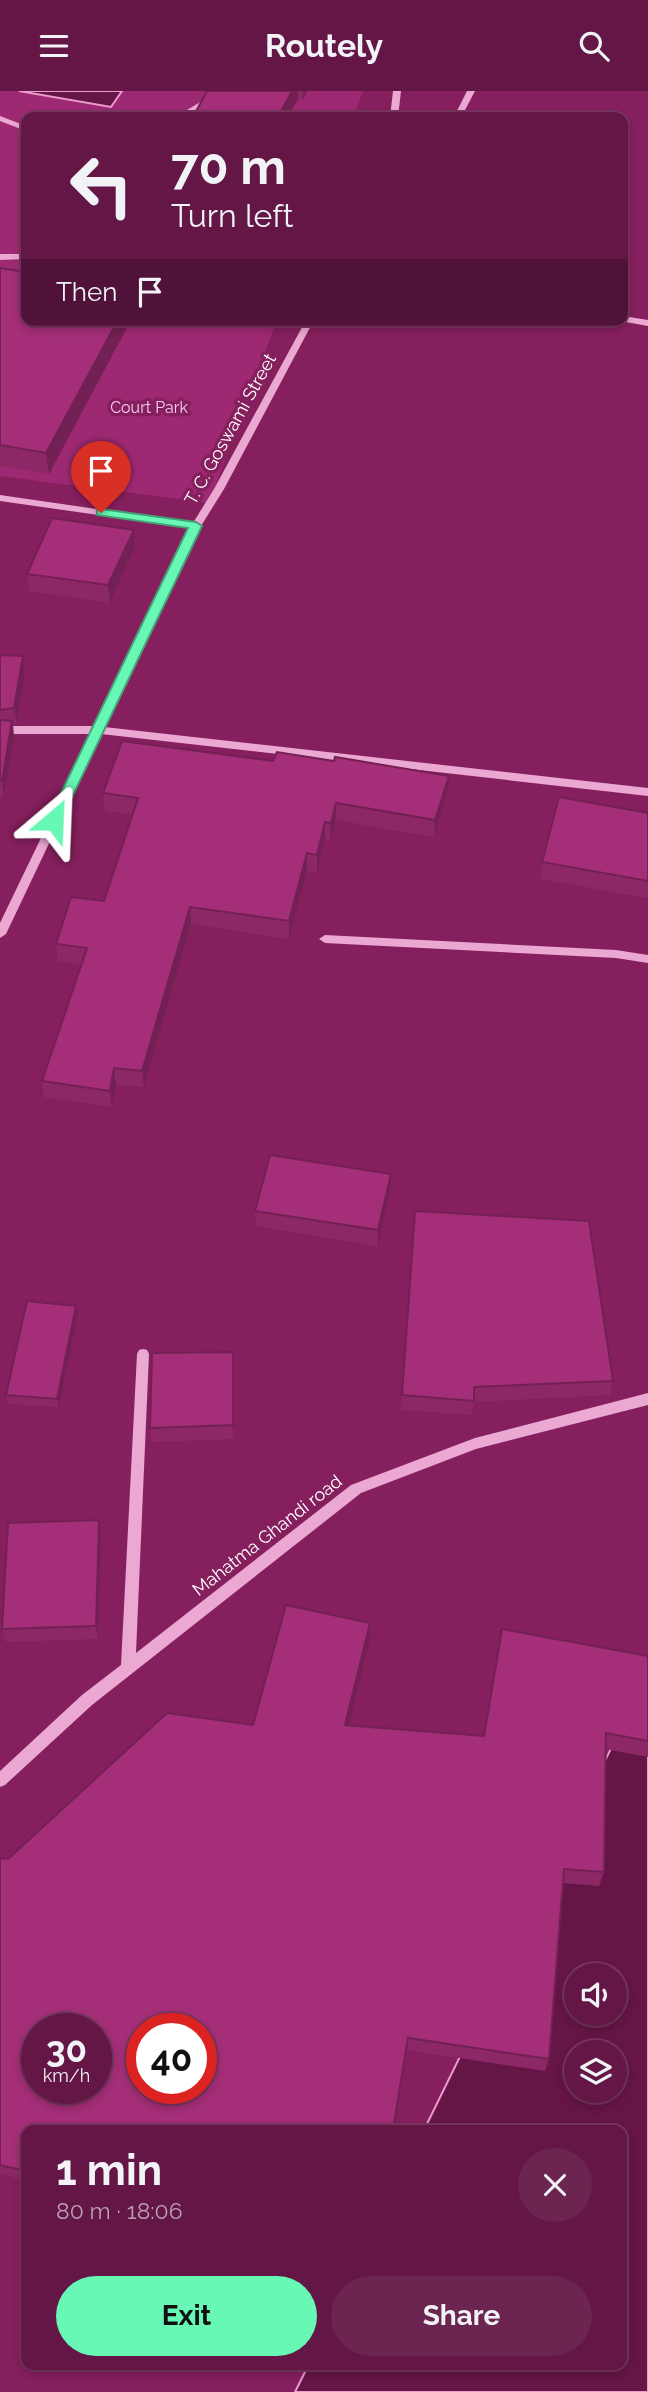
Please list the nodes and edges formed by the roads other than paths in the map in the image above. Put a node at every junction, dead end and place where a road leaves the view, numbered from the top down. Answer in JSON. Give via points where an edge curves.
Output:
{"nodes":[{"id":1,"x":225,"y":91,"type":"edge"},
{"id":2,"x":397,"y":91,"type":"edge"},
{"id":3,"x":471,"y":91,"type":"edge"},
{"id":4,"x":188,"y":112,"type":"edge"},
{"id":5,"x":395,"y":112,"type":"edge"},
{"id":6,"x":459,"y":112,"type":"edge"},
{"id":7,"x":0,"y":118,"type":"edge"},
{"id":8,"x":21,"y":127,"type":"edge"},
{"id":9,"x":0,"y":257,"type":"edge"},
{"id":10,"x":21,"y":257,"type":"edge"},
{"id":11,"x":628,"y":321,"type":"edge"},
{"id":12,"x":648,"y":323,"type":"edge"},
{"id":13,"x":307,"y":326,"type":"edge"},
{"id":14,"x":0,"y":498,"type":"edge"},
{"id":15,"x":196,"y":526,"type":"junction"},
{"id":16,"x":0,"y":730,"type":"edge"},
{"id":17,"x":98,"y":730,"type":"junction"},
{"id":18,"x":648,"y":792,"type":"edge"},
{"id":19,"x":0,"y":934,"type":"edge"},
{"id":20,"x":324,"y":939,"type":"dead end"},
{"id":21,"x":648,"y":959,"type":"edge"},
{"id":22,"x":143,"y":1353,"type":"dead end"},
{"id":23,"x":648,"y":1399,"type":"edge"},
{"id":24,"x":128,"y":1668,"type":"junction"},
{"id":25,"x":0,"y":1780,"type":"edge"}],
"edges":[{"from":1,"to":4,"type":"street"},
{"from":2,"to":5,"type":"street"},
{"from":3,"to":6,"type":"street"},
{"from":7,"to":8,"type":"street"},
{"from":9,"to":10,"type":"street"},
{"from":11,"to":12,"type":"street"},
{"from":13,"to":15,"type":"street","name":"T. C. Goswami Street"},
{"from":14,"to":15,"type":"street"},
{"from":15,"to":17,"type":"street","name":"T. C. Goswami Street"},
{"from":16,"to":17,"type":"street"},
{"from":17,"to":18,"type":"street"},
{"from":17,"to":19,"type":"street","name":"T. C. Goswami Street"},
{"from":20,"to":21,"type":"street"},
{"from":22,"to":24,"type":"street"},
{"from":23,"to":24,"type":"street","name":"Mahatma Ghandi road","via":[[475,1444],[356,1489]]},
{"from":24,"to":25,"type":"street","name":"Mahatma Ghandi road"}]}
